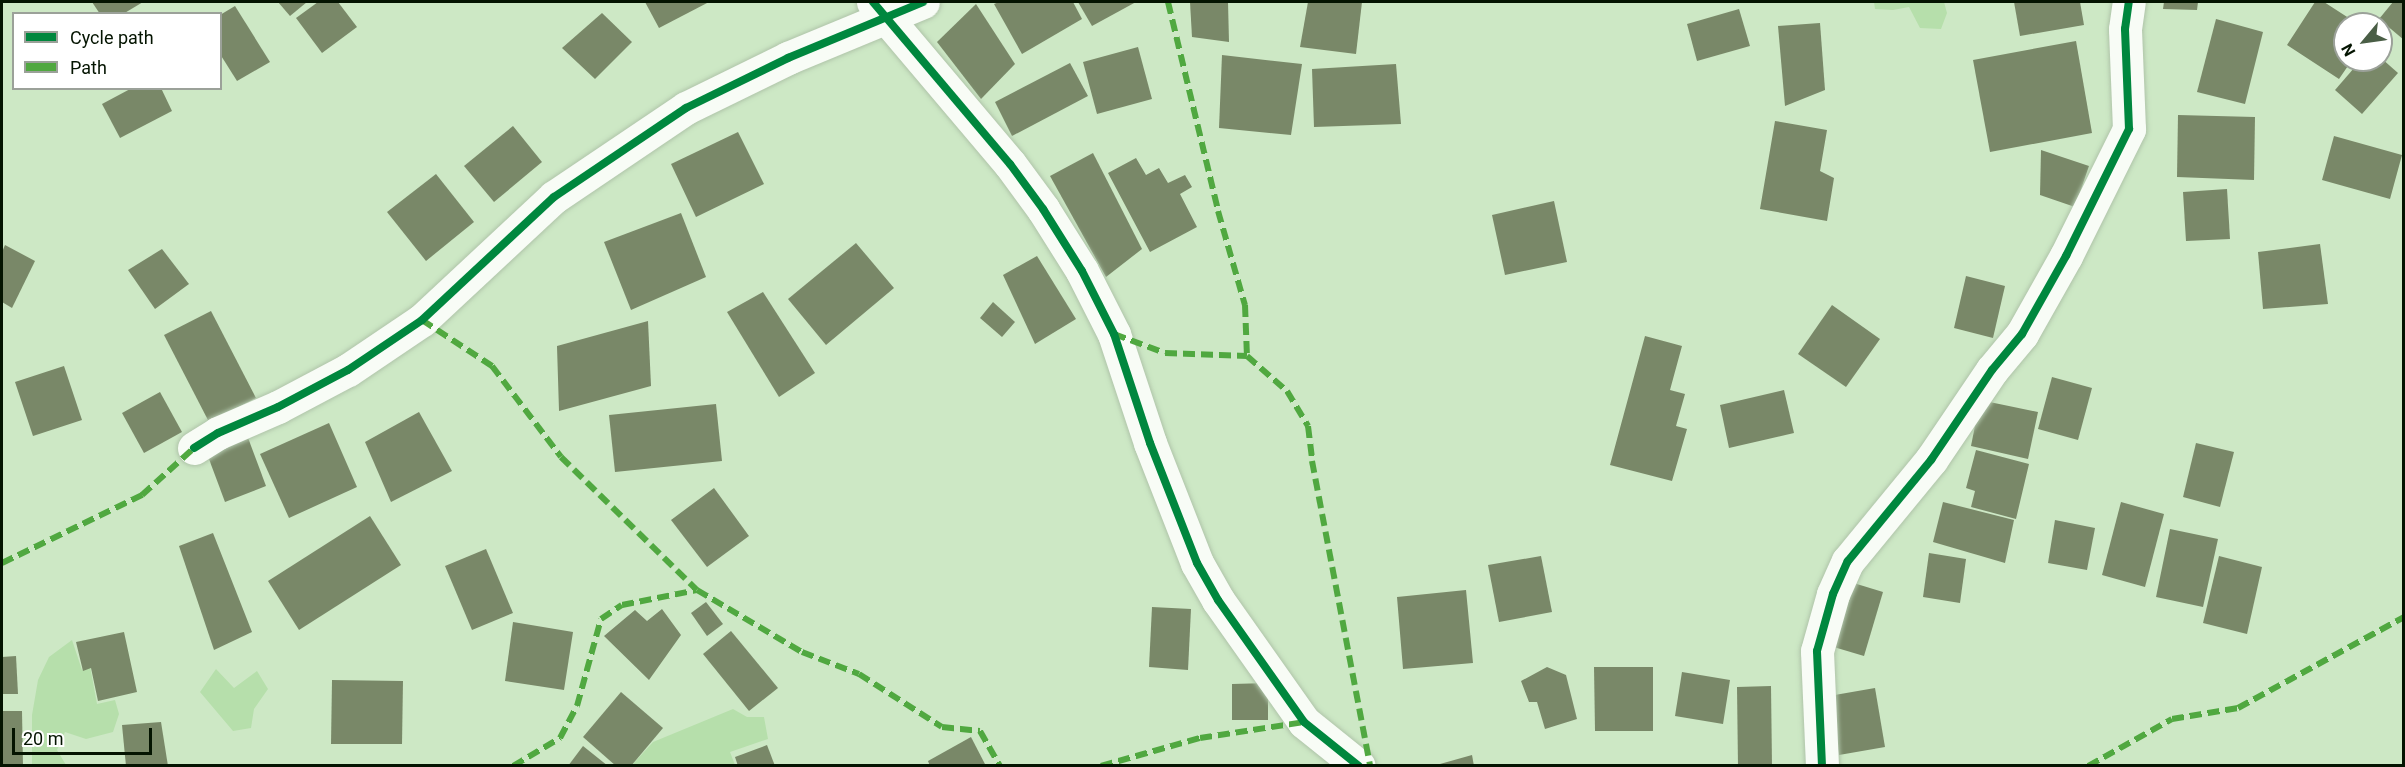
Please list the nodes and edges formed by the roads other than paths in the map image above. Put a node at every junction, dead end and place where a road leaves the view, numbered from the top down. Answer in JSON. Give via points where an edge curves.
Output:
{"nodes":[{"id":1,"x":923,"y":2,"type":"edge"},
{"id":2,"x":2129,"y":2,"type":"edge"},
{"id":3,"x":879,"y":9,"type":"edge"},
{"id":4,"x":194,"y":448,"type":"dead end"},
{"id":5,"x":1359,"y":765,"type":"edge"},
{"id":6,"x":1822,"y":765,"type":"edge"}],
"edges":[{"from":1,"to":3,"type":"street"},
{"from":2,"to":6,"type":"street","via":[[2125,29],[2128,129],[2071,248],[2022,334],[1992,369],[1931,460],[1848,561],[1833,594],[1816,651]]},
{"from":3,"to":4,"type":"street","via":[[686,108],[554,197],[422,321],[339,375]]},
{"from":3,"to":5,"type":"street","via":[[1044,209],[1114,334],[1150,443],[1197,563],[1218,600],[1304,722]]}]}
